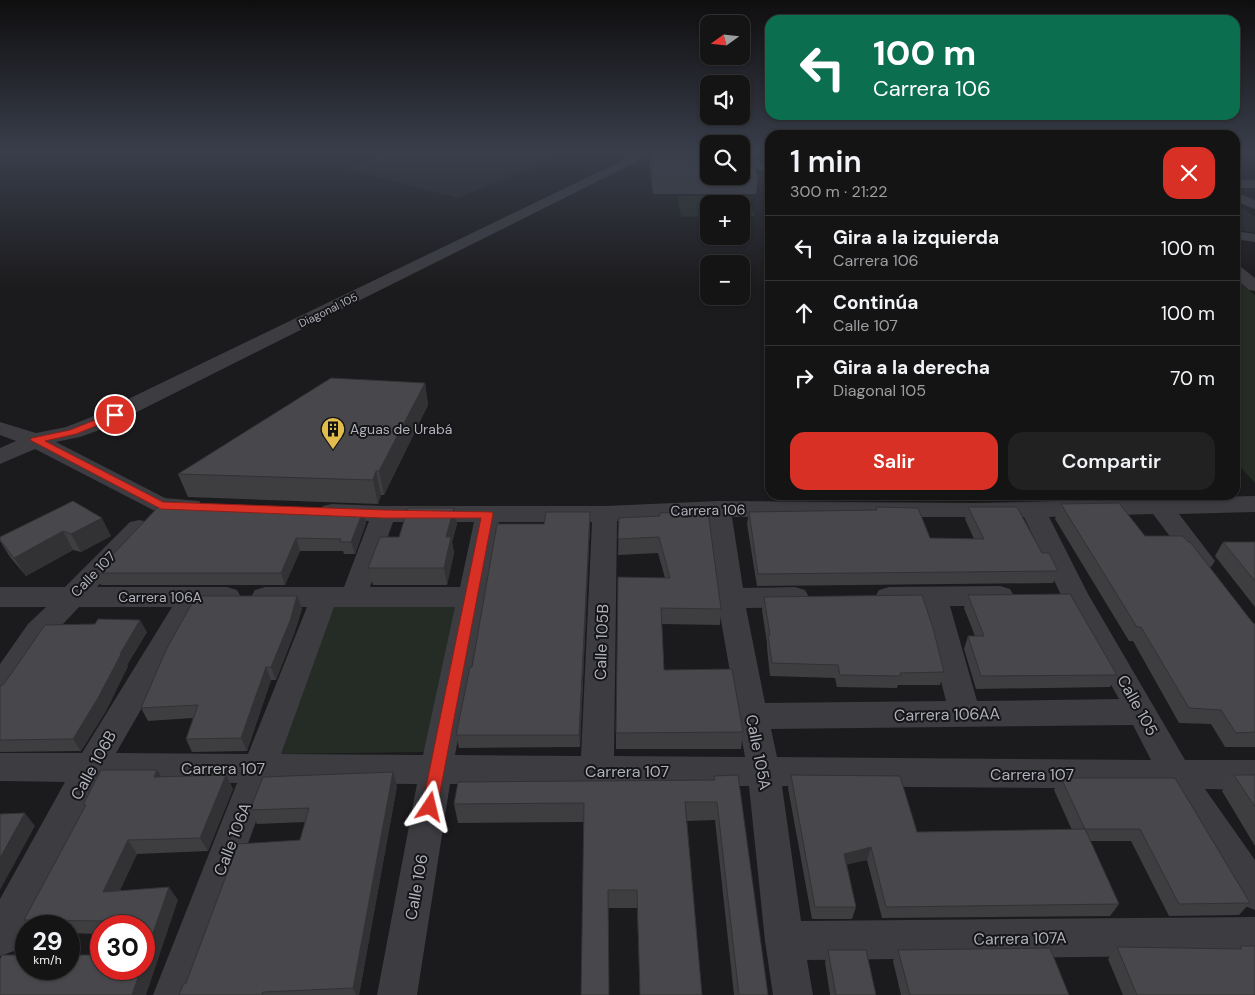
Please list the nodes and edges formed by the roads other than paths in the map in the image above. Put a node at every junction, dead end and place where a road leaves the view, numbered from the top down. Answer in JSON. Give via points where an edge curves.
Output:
{"nodes":[{"id":1,"x":566,"y":197,"type":"edge"},
{"id":2,"x":1240,"y":198,"type":"edge"},
{"id":3,"x":1253,"y":205,"type":"edge"},
{"id":4,"x":1240,"y":236,"type":"edge"},
{"id":5,"x":1255,"y":238,"type":"edge"},
{"id":6,"x":1243,"y":273,"type":"edge"},
{"id":7,"x":1255,"y":286,"type":"edge"},
{"id":8,"x":0,"y":428,"type":"edge"},
{"id":9,"x":35,"y":440,"type":"junction"},
{"id":10,"x":0,"y":457,"type":"edge"},
{"id":11,"x":1255,"y":504,"type":"edge"},
{"id":12,"x":161,"y":505,"type":"junction"},
{"id":13,"x":1159,"y":505,"type":"junction"},
{"id":14,"x":209,"y":507,"type":"edge"},
{"id":15,"x":719,"y":509,"type":"junction"},
{"id":16,"x":1033,"y":510,"type":"junction"},
{"id":17,"x":306,"y":511,"type":"edge"},
{"id":18,"x":384,"y":514,"type":"junction"},
{"id":19,"x":488,"y":514,"type":"junction"},
{"id":20,"x":605,"y":514,"type":"junction"},
{"id":21,"x":1214,"y":576,"type":"edge"},
{"id":22,"x":1050,"y":595,"type":"junction"},
{"id":23,"x":933,"y":596,"type":"junction"},
{"id":24,"x":70,"y":597,"type":"junction"},
{"id":25,"x":192,"y":597,"type":"junction"},
{"id":26,"x":471,"y":597,"type":"junction"},
{"id":27,"x":818,"y":597,"type":"edge"},
{"id":28,"x":866,"y":597,"type":"edge"},
{"id":29,"x":0,"y":598,"type":"edge"},
{"id":30,"x":338,"y":598,"type":"junction"},
{"id":31,"x":731,"y":598,"type":"junction"},
{"id":32,"x":0,"y":687,"type":"edge"},
{"id":33,"x":1142,"y":712,"type":"junction"},
{"id":34,"x":965,"y":713,"type":"junction"},
{"id":35,"x":752,"y":716,"type":"junction"},
{"id":36,"x":0,"y":767,"type":"edge"},
{"id":37,"x":91,"y":767,"type":"junction"},
{"id":38,"x":259,"y":769,"type":"junction"},
{"id":39,"x":436,"y":770,"type":"junction"},
{"id":40,"x":597,"y":771,"type":"junction"},
{"id":41,"x":764,"y":772,"type":"junction"},
{"id":42,"x":1176,"y":775,"type":"junction"},
{"id":43,"x":1255,"y":775,"type":"edge"},
{"id":44,"x":1255,"y":892,"type":"edge"},
{"id":45,"x":1255,"y":936,"type":"edge"},
{"id":46,"x":0,"y":937,"type":"edge"},
{"id":47,"x":784,"y":941,"type":"junction"},
{"id":48,"x":173,"y":995,"type":"edge"},
{"id":49,"x":397,"y":995,"type":"edge"},
{"id":50,"x":793,"y":995,"type":"edge"}],
"edges":[{"from":1,"to":9,"type":"street","name":"Diagonal 105","via":[[97,423]]},
{"from":2,"to":3,"type":"street"},
{"from":4,"to":5,"type":"street"},
{"from":6,"to":7,"type":"street"},
{"from":8,"to":9,"type":"street"},
{"from":9,"to":10,"type":"street","name":"Diagonal 105"},
{"from":9,"to":12,"type":"street"},
{"from":11,"to":13,"type":"street","name":"Carrera 106"},
{"from":12,"to":14,"type":"street"},
{"from":12,"to":24,"type":"street","name":"Calle 107"},
{"from":13,"to":16,"type":"street","name":"Carrera 106"},
{"from":13,"to":21,"type":"street"},
{"from":15,"to":16,"type":"street","name":"Carrera 106"},
{"from":15,"to":20,"type":"street","name":"Carrera 106"},
{"from":15,"to":31,"type":"street","name":"Calle 105A"},
{"from":16,"to":22,"type":"street","name":"Calle 105"},
{"from":17,"to":18,"type":"street","name":"Carrera 106"},
{"from":18,"to":19,"type":"street","name":"Carrera 106"},
{"from":18,"to":30,"type":"street","name":"Calle 106A"},
{"from":19,"to":20,"type":"street","name":"Carrera 106"},
{"from":19,"to":26,"type":"street","name":"Calle 106"},
{"from":20,"to":40,"type":"street","name":"Calle 105B"},
{"from":22,"to":23,"type":"street"},
{"from":22,"to":33,"type":"street","name":"Calle 105"},
{"from":23,"to":28,"type":"street"},
{"from":23,"to":34,"type":"street"},
{"from":24,"to":25,"type":"street","name":"Carrera 106A"},
{"from":24,"to":29,"type":"street","name":"Carrera 106A"},
{"from":24,"to":32,"type":"street","name":"Calle 107","via":[[38,632]]},
{"from":25,"to":30,"type":"street","name":"Carrera 106A"},
{"from":25,"to":37,"type":"street","name":"Calle 106B"},
{"from":26,"to":30,"type":"street","name":"Carrera 106A"},
{"from":26,"to":39,"type":"street","name":"Calle 106"},
{"from":27,"to":31,"type":"street"},
{"from":30,"to":38,"type":"street","name":"Calle 106A"},
{"from":31,"to":35,"type":"street","name":"Calle 105A"},
{"from":33,"to":34,"type":"street","name":"Carrera 106AA"},
{"from":33,"to":42,"type":"street","name":"Calle 105"},
{"from":34,"to":35,"type":"street","name":"Carrera 106AA"},
{"from":35,"to":41,"type":"street","name":"Calle 105A"},
{"from":36,"to":37,"type":"street","name":"Carrera 107"},
{"from":37,"to":38,"type":"street","name":"Carrera 107"},
{"from":37,"to":46,"type":"street","name":"Calle 106B"},
{"from":38,"to":39,"type":"street","name":"Carrera 107"},
{"from":38,"to":48,"type":"street","name":"Calle 106A"},
{"from":39,"to":40,"type":"street","name":"Carrera 107"},
{"from":39,"to":49,"type":"street","name":"Calle 106"},
{"from":40,"to":41,"type":"street","name":"Carrera 107"},
{"from":41,"to":42,"type":"street","name":"Carrera 107"},
{"from":41,"to":47,"type":"street","name":"Calle 105A"},
{"from":42,"to":43,"type":"street","name":"Carrera 107"},
{"from":42,"to":44,"type":"street","name":"Calle 105"},
{"from":45,"to":47,"type":"street","name":"Carrera 107A"},
{"from":47,"to":50,"type":"street","name":"Calle 105A"}]}
